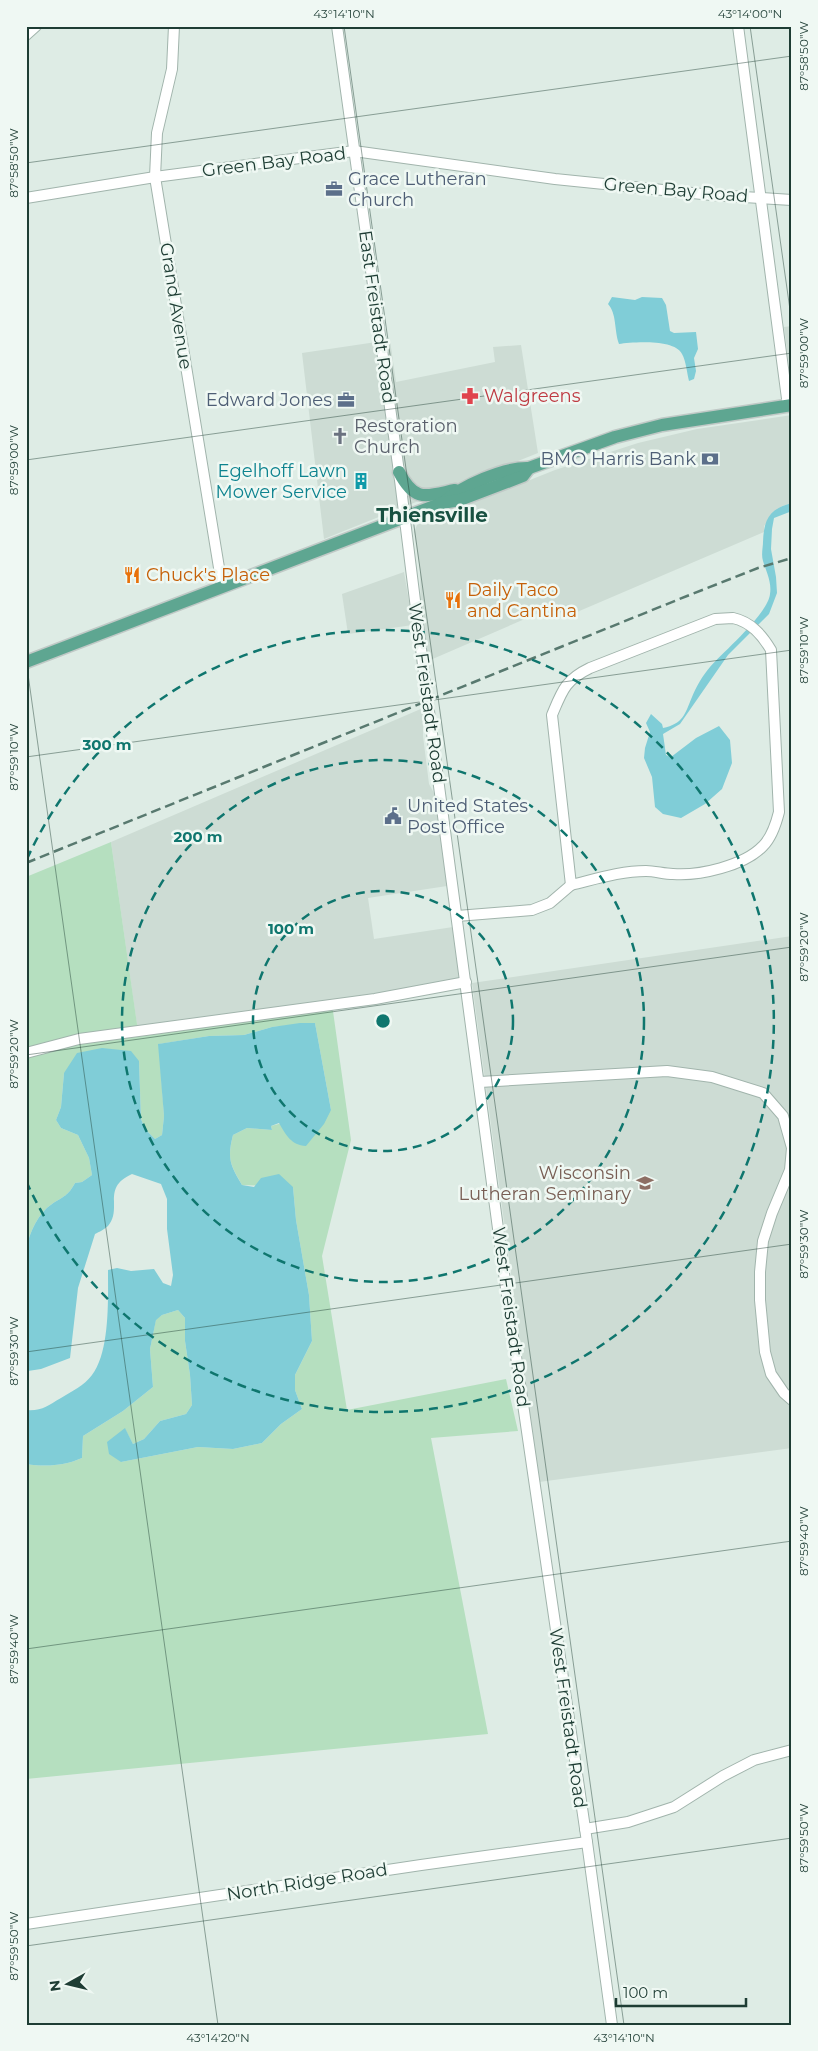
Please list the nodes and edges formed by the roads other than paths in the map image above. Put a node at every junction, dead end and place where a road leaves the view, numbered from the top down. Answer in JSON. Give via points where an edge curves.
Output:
{"nodes":[{"id":1,"x":36,"y":26,"type":"edge"},
{"id":2,"x":174,"y":26,"type":"edge"},
{"id":3,"x":337,"y":26,"type":"edge"},
{"id":4,"x":738,"y":26,"type":"edge"},
{"id":5,"x":26,"y":35,"type":"edge"},
{"id":6,"x":354,"y":151,"type":"junction"},
{"id":7,"x":155,"y":177,"type":"junction"},
{"id":8,"x":26,"y":198,"type":"edge"},
{"id":9,"x":762,"y":198,"type":"junction"},
{"id":10,"x":792,"y":200,"type":"edge"},
{"id":11,"x":790,"y":406,"type":"edge"},
{"id":12,"x":529,"y":468,"type":"junction"},
{"id":13,"x":399,"y":472,"type":"junction"},
{"id":14,"x":458,"y":490,"type":"junction"},
{"id":15,"x":442,"y":503,"type":"junction"},
{"id":16,"x":404,"y":519,"type":"junction"},
{"id":17,"x":222,"y":586,"type":"junction"},
{"id":18,"x":26,"y":662,"type":"edge"},
{"id":19,"x":571,"y":885,"type":"junction"},
{"id":20,"x":457,"y":916,"type":"junction"},
{"id":21,"x":466,"y":982,"type":"junction"},
{"id":22,"x":26,"y":1053,"type":"edge"},
{"id":23,"x":480,"y":1082,"type":"junction"},
{"id":24,"x":792,"y":1400,"type":"edge"},
{"id":25,"x":792,"y":1750,"type":"edge"},
{"id":26,"x":585,"y":1829,"type":"junction"},
{"id":27,"x":587,"y":1842,"type":"junction"},
{"id":28,"x":26,"y":1924,"type":"edge"},
{"id":29,"x":612,"y":2025,"type":"edge"}],
"edges":[{"from":1,"to":5,"type":"street"},
{"from":2,"to":7,"type":"street","name":"Grand Avenue","via":[[172,69],[157,133]]},
{"from":3,"to":6,"type":"street","name":"East Freistadt Road"},
{"from":4,"to":9,"type":"street"},
{"from":6,"to":7,"type":"street","name":"Green Bay Road"},
{"from":6,"to":9,"type":"street","name":"Green Bay Road","via":[[554,179]]},
{"from":6,"to":13,"type":"street","name":"East Freistadt Road"},
{"from":7,"to":8,"type":"street","name":"Green Bay Road"},
{"from":7,"to":17,"type":"street","name":"Grand Avenue"},
{"from":9,"to":10,"type":"street","name":"Green Bay Road"},
{"from":9,"to":11,"type":"street"},
{"from":11,"to":12,"type":"main road","via":[[662,424]]},
{"from":12,"to":14,"type":"main road","via":[[516,467]]},
{"from":12,"to":15,"type":"main road","via":[[523,476],[460,500]]},
{"from":13,"to":14,"type":"main road","via":[[409,489],[422,495]]},
{"from":13,"to":16,"type":"street","name":"East Freistadt Road"},
{"from":14,"to":15,"type":"main road"},
{"from":15,"to":16,"type":"main road"},
{"from":16,"to":17,"type":"main road"},
{"from":16,"to":20,"type":"street","name":"West Freistadt Road"},
{"from":17,"to":18,"type":"main road"},
{"from":19,"to":19,"type":"street","via":[[552,715],[563,690],[574,676],[590,668],[715,619],[744,620],[762,635],[771,650],[780,812],[776,826],[763,846],[745,859],[696,874],[647,871],[614,874]]},
{"from":19,"to":20,"type":"street","via":[[550,903],[532,910]]},
{"from":20,"to":21,"type":"street","name":"West Freistadt Road"},
{"from":21,"to":22,"type":"street","via":[[375,999],[79,1039]]},
{"from":21,"to":23,"type":"street","name":"West Freistadt Road"},
{"from":23,"to":24,"type":"street","via":[[667,1072],[712,1077],[763,1093],[783,1116],[792,1148],[790,1170],[764,1241],[760,1272],[765,1352],[771,1374]]},
{"from":23,"to":26,"type":"street","name":"West Freistadt Road","via":[[505,1281]]},
{"from":25,"to":26,"type":"street","via":[[754,1760],[668,1810],[628,1822]]},
{"from":26,"to":27,"type":"street","name":"West Freistadt Road"},
{"from":27,"to":28,"type":"street","name":"North Ridge Road"},
{"from":27,"to":29,"type":"street","name":"West Freistadt Road"}]}
